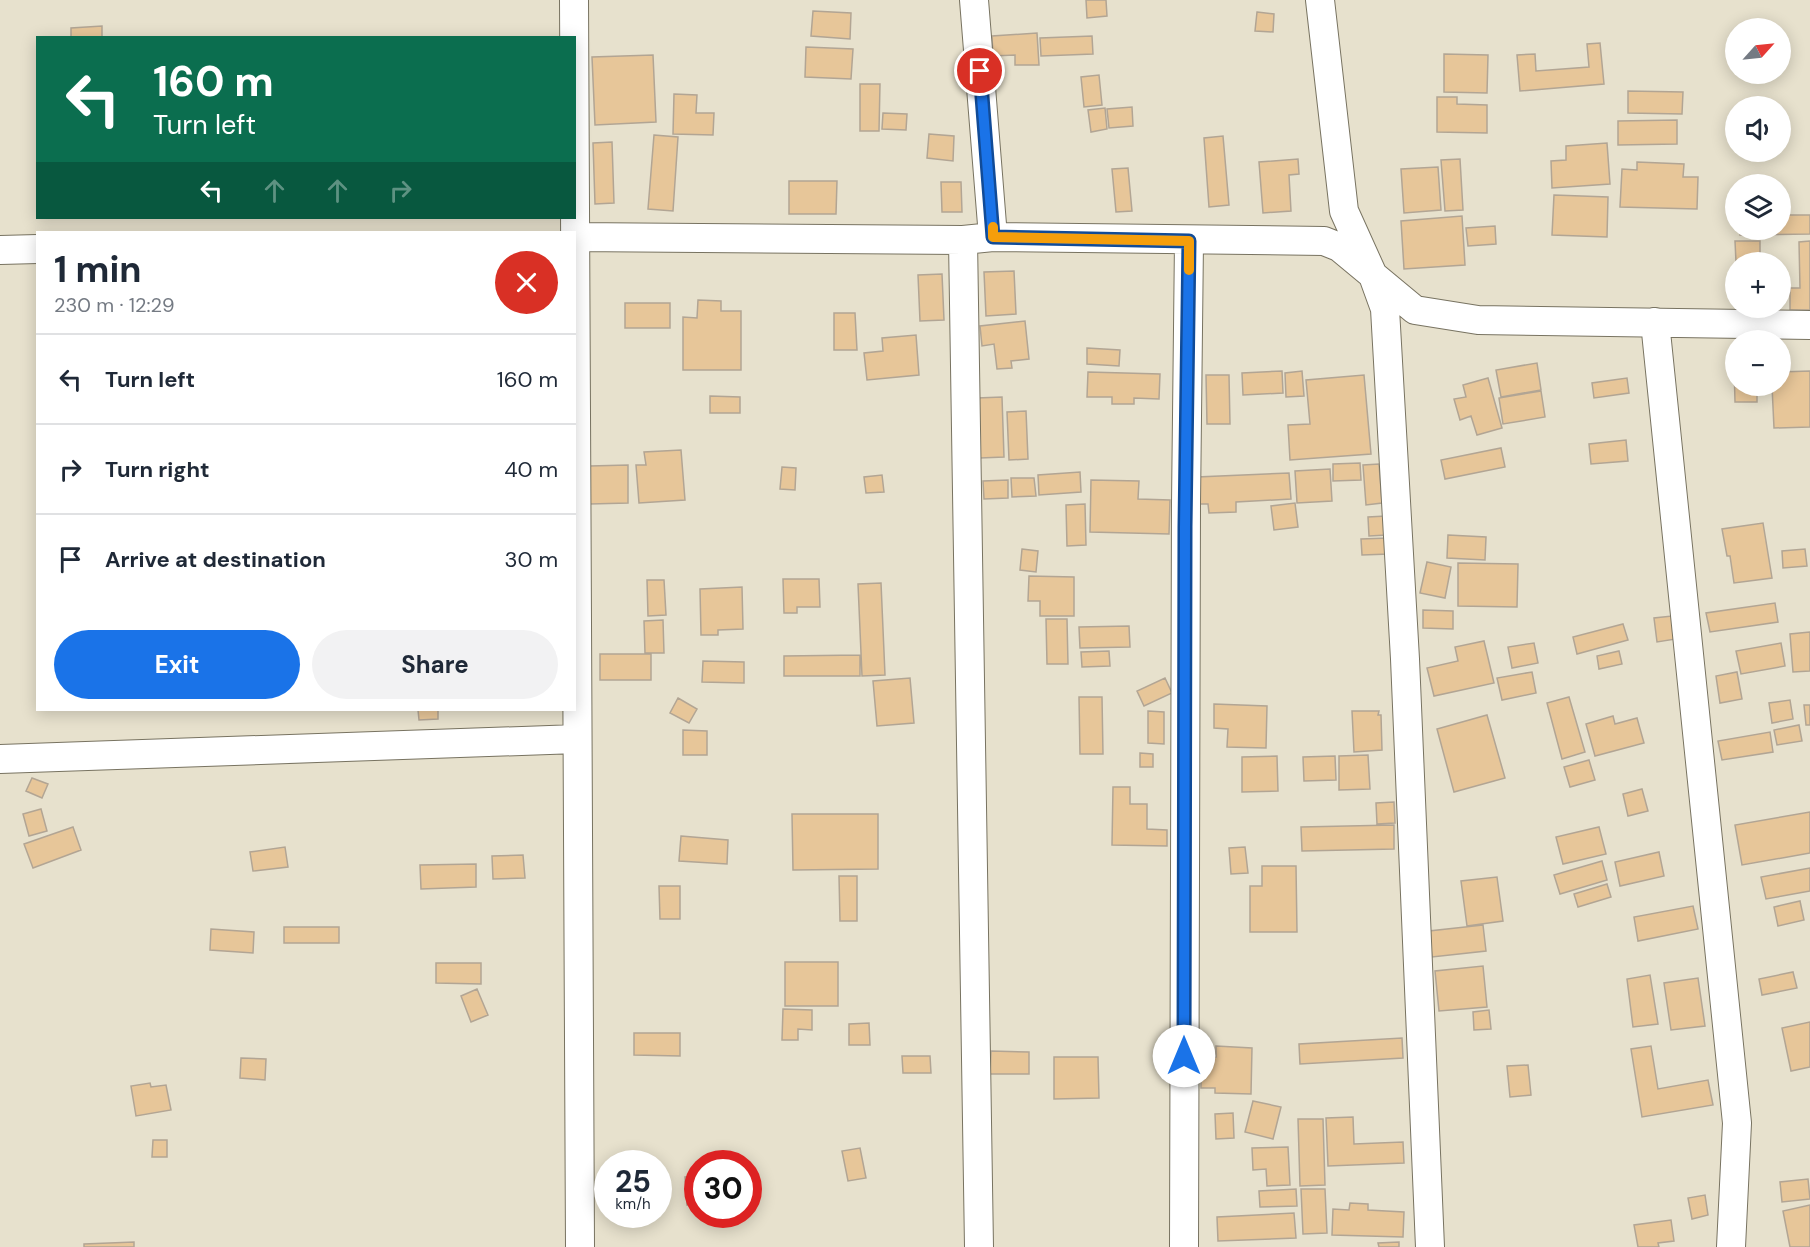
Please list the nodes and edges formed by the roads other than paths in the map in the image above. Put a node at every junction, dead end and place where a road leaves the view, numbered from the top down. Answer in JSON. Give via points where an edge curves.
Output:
{"nodes":[{"id":1,"x":574,"y":0,"type":"edge"},
{"id":2,"x":974,"y":0,"type":"edge"},
{"id":3,"x":1320,"y":0,"type":"edge"},
{"id":4,"x":574,"y":36,"type":"edge"},
{"id":5,"x":576,"y":237,"type":"edge"},
{"id":6,"x":993,"y":237,"type":"junction"},
{"id":7,"x":963,"y":240,"type":"junction"},
{"id":8,"x":1189,"y":241,"type":"junction"},
{"id":9,"x":36,"y":249,"type":"edge"},
{"id":10,"x":0,"y":250,"type":"edge"},
{"id":11,"x":1372,"y":273,"type":"junction"},
{"id":12,"x":1655,"y":322,"type":"junction"},
{"id":13,"x":1810,"y":325,"type":"edge"},
{"id":14,"x":576,"y":711,"type":"edge"},
{"id":15,"x":576,"y":739,"type":"junction"},
{"id":16,"x":0,"y":759,"type":"edge"},
{"id":17,"x":580,"y":1247,"type":"edge"},
{"id":18,"x":979,"y":1247,"type":"edge"},
{"id":19,"x":1184,"y":1247,"type":"edge"},
{"id":20,"x":1430,"y":1247,"type":"edge"},
{"id":21,"x":1731,"y":1247,"type":"edge"}],
"edges":[{"from":1,"to":4,"type":"street"},
{"from":2,"to":6,"type":"street"},
{"from":3,"to":11,"type":"street","via":[[1344,211]]},
{"from":5,"to":7,"type":"street"},
{"from":6,"to":7,"type":"street"},
{"from":6,"to":8,"type":"street"},
{"from":7,"to":18,"type":"street"},
{"from":8,"to":11,"type":"street","via":[[1324,241],[1339,247]]},
{"from":8,"to":19,"type":"street"},
{"from":9,"to":10,"type":"street"},
{"from":11,"to":12,"type":"street","via":[[1415,310],[1426,312],[1478,320]]},
{"from":11,"to":20,"type":"street","via":[[1385,309],[1405,659]]},
{"from":12,"to":13,"type":"street"},
{"from":12,"to":21,"type":"street","via":[[1737,1123]]},
{"from":14,"to":15,"type":"street"},
{"from":15,"to":16,"type":"street"},
{"from":15,"to":17,"type":"street"}]}
